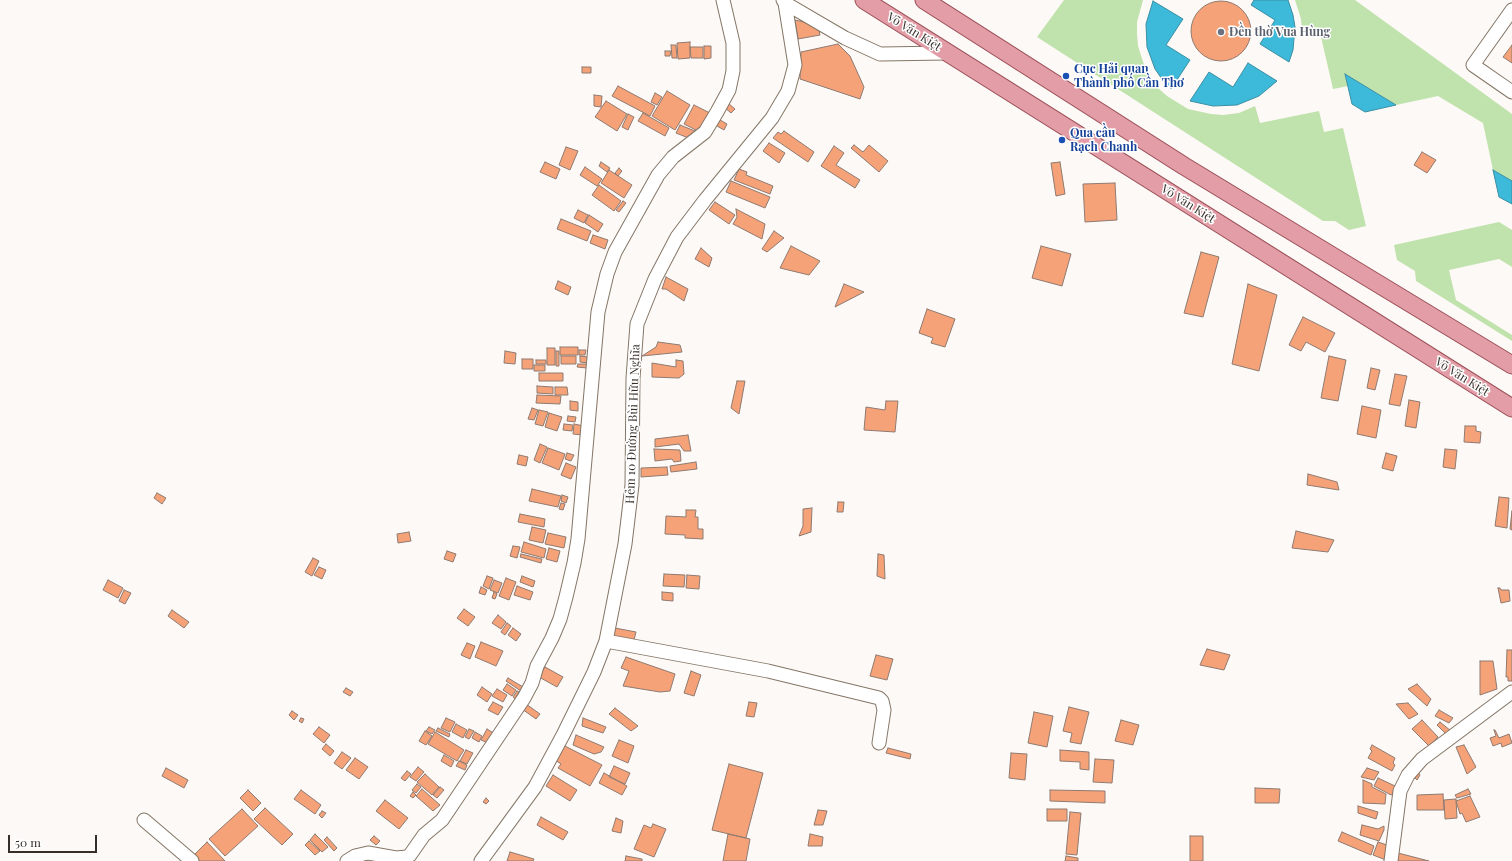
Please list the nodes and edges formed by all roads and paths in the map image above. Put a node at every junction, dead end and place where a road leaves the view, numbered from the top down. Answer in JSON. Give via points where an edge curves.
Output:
{"nodes":[{"id":1,"x":723,"y":0,"type":"edge"},
{"id":2,"x":864,"y":0,"type":"edge"},
{"id":3,"x":931,"y":1,"type":"edge"},
{"id":4,"x":784,"y":2,"type":"edge"},
{"id":5,"x":1512,"y":10,"type":"edge"},
{"id":6,"x":947,"y":53,"type":"junction"},
{"id":7,"x":1512,"y":92,"type":"edge"},
{"id":8,"x":1512,"y":365,"type":"edge"},
{"id":9,"x":1512,"y":408,"type":"edge"},
{"id":10,"x":606,"y":641,"type":"junction"},
{"id":11,"x":1512,"y":692,"type":"edge"},
{"id":12,"x":879,"y":743,"type":"dead end"},
{"id":13,"x":144,"y":820,"type":"dead end"},
{"id":14,"x":192,"y":861,"type":"edge"},
{"id":15,"x":347,"y":861,"type":"edge"},
{"id":16,"x":481,"y":861,"type":"edge"},
{"id":17,"x":1391,"y":861,"type":"edge"}],
"edges":[{"from":1,"to":15,"type":"street","via":[[733,43],[729,90],[705,132],[673,158],[658,175],[615,252],[602,292],[576,551],[560,619],[552,638],[524,698],[442,820],[424,835],[410,855],[396,858],[368,853]]},
{"from":2,"to":6,"type":"main road","name":"Võ Văn Kiệt"},
{"from":3,"to":8,"type":"main road","via":[[1184,166]]},
{"from":4,"to":6,"type":"street","via":[[845,38],[880,54]]},
{"from":4,"to":10,"type":"street","name":"Hẻm 10 Đường Bùi Hữu Nghĩa","via":[[795,65],[788,92],[772,118],[677,237],[655,279],[637,324],[633,378],[632,485],[625,544]]},
{"from":5,"to":7,"type":"street","via":[[1473,65]]},
{"from":6,"to":9,"type":"main road","name":"Võ Văn Kiệt"},
{"from":10,"to":12,"type":"street","via":[[768,671],[878,698],[882,701],[884,710]]},
{"from":10,"to":16,"type":"street","name":"Hẻm 10 Đường Bùi Hữu Nghĩa","via":[[594,672],[535,787]]},
{"from":11,"to":17,"type":"street","via":[[1422,759],[1408,775],[1400,791]]},
{"from":13,"to":14,"type":"street"}]}
